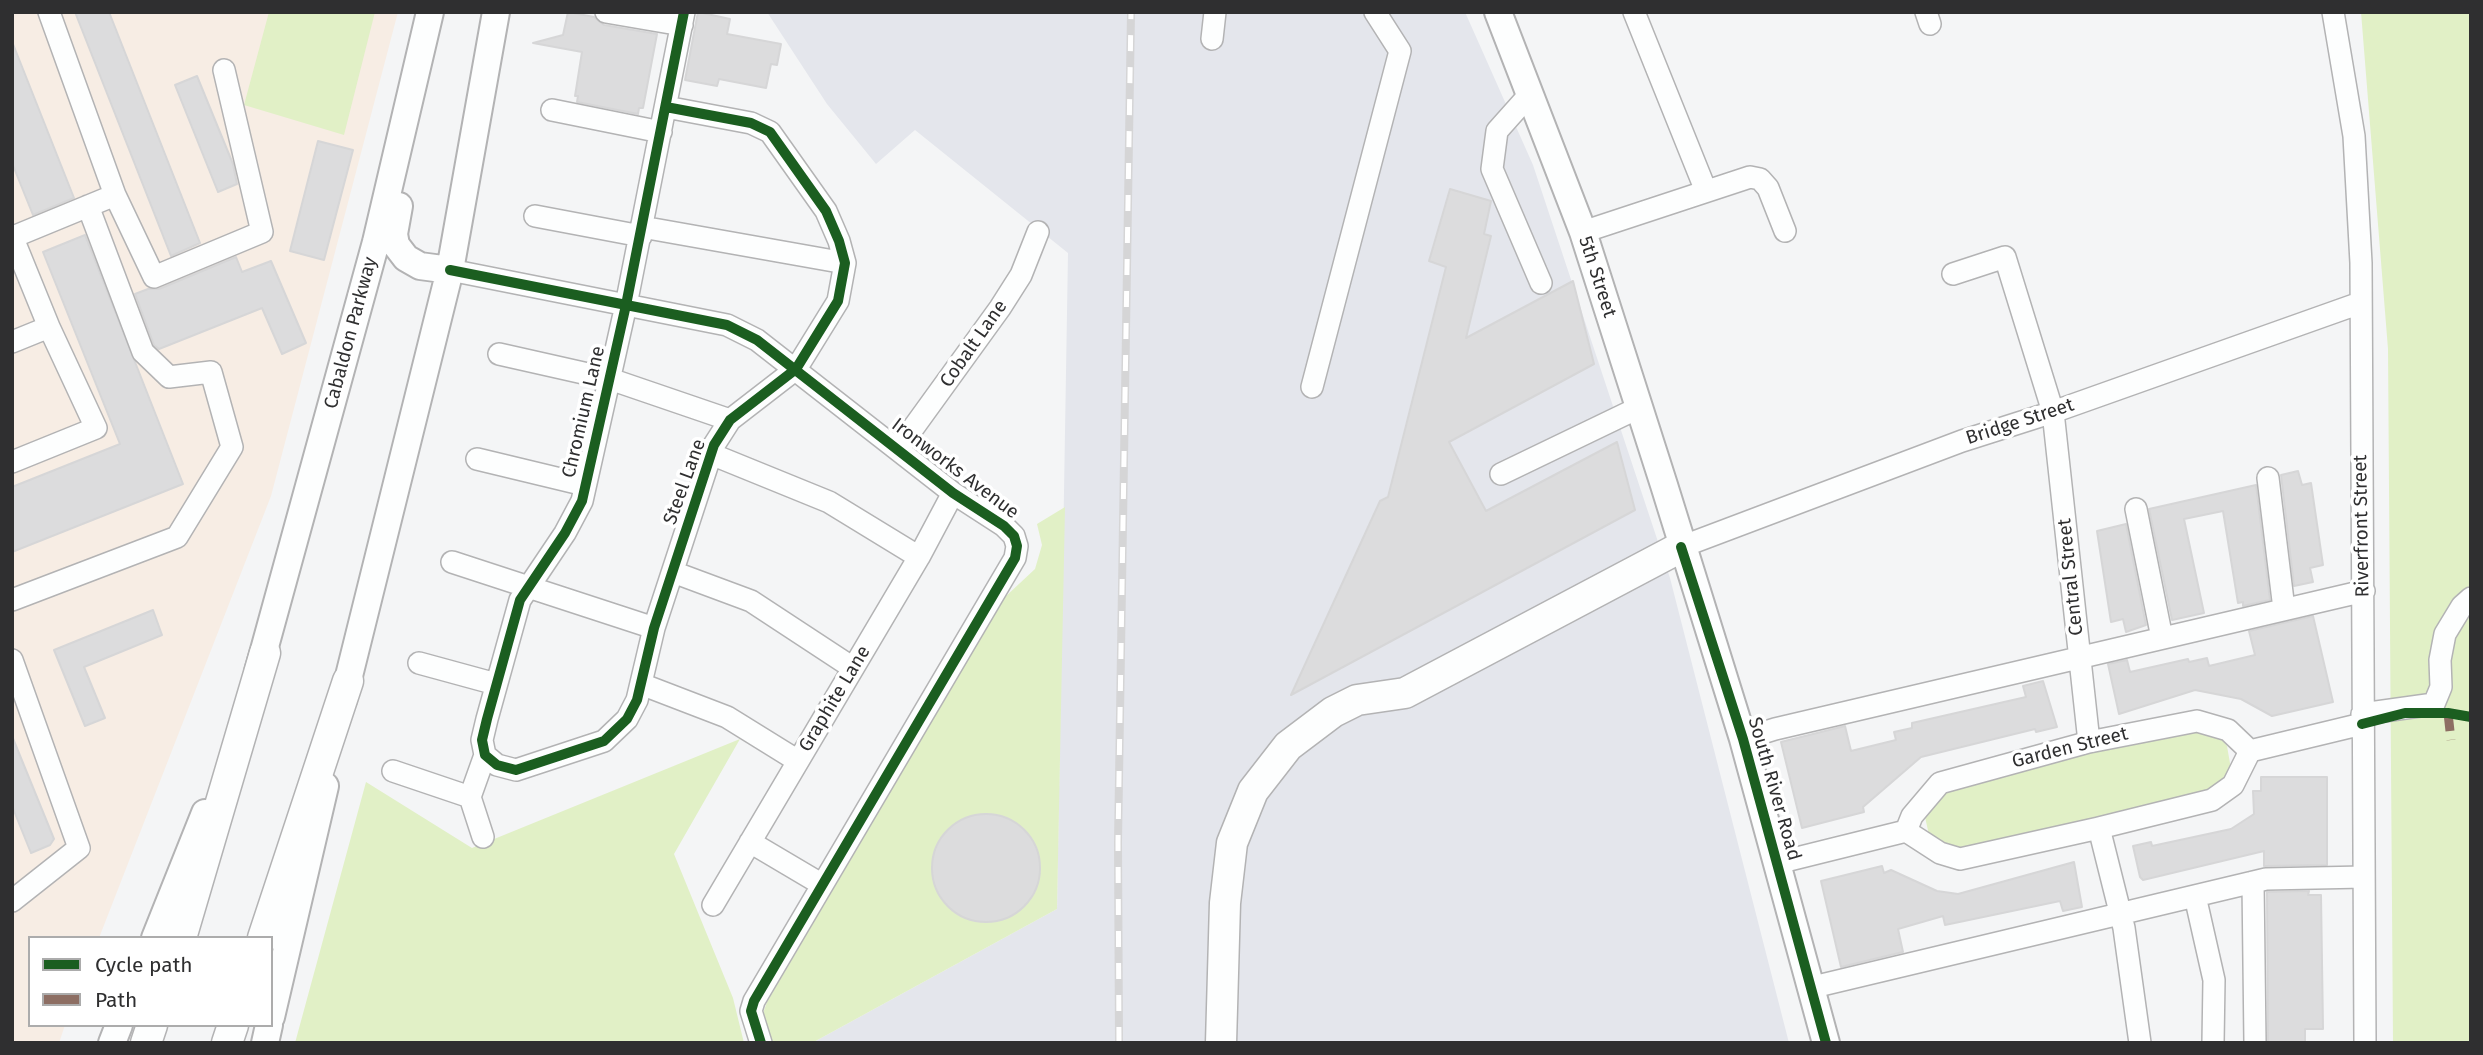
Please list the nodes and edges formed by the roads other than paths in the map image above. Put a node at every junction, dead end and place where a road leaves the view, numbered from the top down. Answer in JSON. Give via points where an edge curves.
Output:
{"nodes":[{"id":1,"x":49,"y":12,"type":"edge"},
{"id":2,"x":430,"y":12,"type":"edge"},
{"id":3,"x":496,"y":12,"type":"edge"},
{"id":4,"x":606,"y":12,"type":"edge"},
{"id":5,"x":1214,"y":12,"type":"edge"},
{"id":6,"x":1376,"y":12,"type":"edge"},
{"id":7,"x":1498,"y":12,"type":"edge"},
{"id":8,"x":1634,"y":12,"type":"edge"},
{"id":9,"x":2333,"y":12,"type":"edge"},
{"id":10,"x":683,"y":18,"type":"edge"},
{"id":11,"x":1212,"y":39,"type":"dead end"},
{"id":12,"x":224,"y":70,"type":"dead end"},
{"id":13,"x":412,"y":88,"type":"junction"},
{"id":14,"x":1530,"y":94,"type":"junction"},
{"id":15,"x":666,"y":107,"type":"junction"},
{"id":16,"x":552,"y":110,"type":"dead end"},
{"id":17,"x":661,"y":132,"type":"junction"},
{"id":18,"x":1706,"y":191,"type":"junction"},
{"id":19,"x":115,"y":195,"type":"junction"},
{"id":20,"x":89,"y":206,"type":"junction"},
{"id":21,"x":535,"y":216,"type":"dead end"},
{"id":22,"x":641,"y":231,"type":"junction"},
{"id":23,"x":1785,"y":231,"type":"dead end"},
{"id":24,"x":1038,"y":232,"type":"dead end"},
{"id":25,"x":1583,"y":232,"type":"junction"},
{"id":26,"x":13,"y":236,"type":"edge"},
{"id":27,"x":845,"y":263,"type":"junction"},
{"id":28,"x":450,"y":270,"type":"junction"},
{"id":29,"x":1953,"y":274,"type":"dead end"},
{"id":30,"x":1541,"y":283,"type":"dead end"},
{"id":31,"x":2360,"y":303,"type":"junction"},
{"id":32,"x":626,"y":305,"type":"junction"},
{"id":33,"x":48,"y":327,"type":"junction"},
{"id":34,"x":12,"y":342,"type":"edge"},
{"id":35,"x":499,"y":354,"type":"dead end"},
{"id":36,"x":796,"y":369,"type":"junction"},
{"id":37,"x":610,"y":379,"type":"junction"},
{"id":38,"x":1312,"y":387,"type":"dead end"},
{"id":39,"x":1639,"y":408,"type":"junction"},
{"id":40,"x":2053,"y":412,"type":"junction"},
{"id":41,"x":730,"y":420,"type":"junction"},
{"id":42,"x":898,"y":449,"type":"junction"},
{"id":43,"x":711,"y":454,"type":"junction"},
{"id":44,"x":13,"y":458,"type":"edge"},
{"id":45,"x":477,"y":459,"type":"dead end"},
{"id":46,"x":1501,"y":474,"type":"dead end"},
{"id":47,"x":2268,"y":478,"type":"dead end"},
{"id":48,"x":585,"y":485,"type":"junction"},
{"id":49,"x":953,"y":493,"type":"junction"},
{"id":50,"x":2136,"y":509,"type":"dead end"},
{"id":51,"x":1681,"y":547,"type":"junction"},
{"id":52,"x":919,"y":557,"type":"junction"},
{"id":53,"x":452,"y":562,"type":"dead end"},
{"id":54,"x":673,"y":572,"type":"junction"},
{"id":55,"x":527,"y":589,"type":"junction"},
{"id":56,"x":2364,"y":590,"type":"junction"},
{"id":57,"x":2471,"y":598,"type":"edge"},
{"id":58,"x":12,"y":600,"type":"edge"},
{"id":59,"x":2284,"y":609,"type":"junction"},
{"id":60,"x":654,"y":628,"type":"junction"},
{"id":61,"x":2162,"y":638,"type":"junction"},
{"id":62,"x":265,"y":653,"type":"junction"},
{"id":63,"x":2079,"y":659,"type":"junction"},
{"id":64,"x":12,"y":660,"type":"edge"},
{"id":65,"x":419,"y":663,"type":"dead end"},
{"id":66,"x":853,"y":668,"type":"junction"},
{"id":67,"x":348,"y":681,"type":"junction"},
{"id":68,"x":496,"y":684,"type":"junction"},
{"id":69,"x":641,"y":684,"type":"junction"},
{"id":70,"x":2362,"y":719,"type":"junction"},
{"id":71,"x":1743,"y":739,"type":"junction"},
{"id":72,"x":2089,"y":742,"type":"junction"},
{"id":73,"x":2250,"y":751,"type":"junction"},
{"id":74,"x":485,"y":755,"type":"junction"},
{"id":75,"x":798,"y":761,"type":"junction"},
{"id":76,"x":393,"y":771,"type":"dead end"},
{"id":77,"x":470,"y":797,"type":"junction"},
{"id":78,"x":2099,"y":828,"type":"junction"},
{"id":79,"x":1906,"y":831,"type":"junction"},
{"id":80,"x":483,"y":837,"type":"dead end"},
{"id":81,"x":750,"y":842,"type":"junction"},
{"id":82,"x":1777,"y":863,"type":"junction"},
{"id":83,"x":2364,"y":877,"type":"junction"},
{"id":84,"x":2253,"y":882,"type":"junction"},
{"id":85,"x":821,"y":884,"type":"junction"},
{"id":86,"x":2195,"y":895,"type":"junction"},
{"id":87,"x":12,"y":901,"type":"edge"},
{"id":88,"x":713,"y":905,"type":"dead end"},
{"id":89,"x":2120,"y":913,"type":"junction"},
{"id":90,"x":156,"y":936,"type":"edge"},
{"id":91,"x":182,"y":936,"type":"edge"},
{"id":92,"x":264,"y":936,"type":"edge"},
{"id":93,"x":1809,"y":988,"type":"junction"},
{"id":94,"x":273,"y":1009,"type":"edge"},
{"id":95,"x":761,"y":1043,"type":"edge"},
{"id":96,"x":1221,"y":1043,"type":"edge"},
{"id":97,"x":1826,"y":1043,"type":"edge"},
{"id":98,"x":2140,"y":1043,"type":"edge"},
{"id":99,"x":2213,"y":1043,"type":"edge"},
{"id":100,"x":2255,"y":1043,"type":"edge"},
{"id":101,"x":2365,"y":1043,"type":"edge"}],
"edges":[{"from":1,"to":19,"type":"street"},
{"from":2,"to":13,"type":"main road","name":"Cabaldon Parkway"},
{"from":3,"to":28,"type":"main road"},
{"from":4,"to":10,"type":"street"},
{"from":5,"to":11,"type":"street"},
{"from":6,"to":38,"type":"street","via":[[1400,51]]},
{"from":7,"to":14,"type":"main road","name":"5th Street"},
{"from":8,"to":18,"type":"street"},
{"from":9,"to":31,"type":"street","name":"Riverfront Street","via":[[2354,136]]},
{"from":10,"to":15,"type":"street","name":"Chromium Lane"},
{"from":12,"to":19,"type":"street","via":[[262,232],[154,277]]},
{"from":13,"to":28,"type":"main road","via":[[418,132],[395,224],[396,245],[419,266]]},
{"from":13,"to":62,"type":"main road","name":"Cabaldon Parkway","via":[[376,242]]},
{"from":14,"to":25,"type":"main road","name":"5th Street"},
{"from":14,"to":30,"type":"street","via":[[1497,131],[1492,169]]},
{"from":15,"to":17,"type":"street","name":"Chromium Lane"},
{"from":15,"to":27,"type":"street","via":[[751,123],[770,132],[826,211]]},
{"from":16,"to":17,"type":"street"},
{"from":17,"to":22,"type":"street","name":"Chromium Lane"},
{"from":18,"to":23,"type":"street","via":[[1750,177],[1760,179]]},
{"from":18,"to":25,"type":"street"},
{"from":19,"to":20,"type":"street"},
{"from":20,"to":26,"type":"street"},
{"from":20,"to":58,"type":"street","via":[[143,352],[169,377],[211,372],[232,447],[177,537]]},
{"from":21,"to":22,"type":"street"},
{"from":22,"to":27,"type":"street"},
{"from":22,"to":32,"type":"street","name":"Chromium Lane"},
{"from":24,"to":42,"type":"street","name":"Cobalt Lane","via":[[1021,275],[1000,308]]},
{"from":25,"to":39,"type":"main road","name":"5th Street"},
{"from":26,"to":33,"type":"street"},
{"from":27,"to":36,"type":"street","name":"Steel Lane","via":[[838,301]]},
{"from":28,"to":32,"type":"street","name":"Ironworks Avenue"},
{"from":28,"to":67,"type":"main road"},
{"from":29,"to":40,"type":"street","name":"Central Street","via":[[2005,257]]},
{"from":31,"to":40,"type":"street","name":"Bridge Street"},
{"from":31,"to":56,"type":"street","name":"Riverfront Street"},
{"from":32,"to":36,"type":"street","name":"Ironworks Avenue","via":[[727,325]]},
{"from":32,"to":37,"type":"street","name":"Chromium Lane"},
{"from":33,"to":34,"type":"street"},
{"from":33,"to":44,"type":"street","via":[[96,428]]},
{"from":35,"to":37,"type":"street"},
{"from":36,"to":41,"type":"street","name":"Steel Lane"},
{"from":36,"to":42,"type":"street","name":"Ironworks Avenue"},
{"from":37,"to":41,"type":"street"},
{"from":37,"to":48,"type":"street","name":"Chromium Lane"},
{"from":39,"to":46,"type":"street"},
{"from":39,"to":51,"type":"main road","name":"5th Street"},
{"from":40,"to":51,"type":"street","name":"Bridge Street","via":[[1962,441]]},
{"from":40,"to":63,"type":"street","name":"Central Street"},
{"from":41,"to":43,"type":"street","name":"Steel Lane"},
{"from":42,"to":49,"type":"street","name":"Ironworks Avenue"},
{"from":43,"to":52,"type":"street","via":[[829,502]]},
{"from":43,"to":54,"type":"street","name":"Steel Lane"},
{"from":45,"to":48,"type":"street"},
{"from":47,"to":59,"type":"street"},
{"from":48,"to":55,"type":"street","name":"Chromium Lane","via":[[565,533]]},
{"from":49,"to":52,"type":"street","name":"Graphite Lane"},
{"from":49,"to":85,"type":"street","name":"Ironworks Avenue","via":[[1009,530],[1017,546],[1015,558]]},
{"from":50,"to":61,"type":"street"},
{"from":51,"to":71,"type":"main road","name":"South River Road"},
{"from":51,"to":96,"type":"highway","via":[[1405,693],[1357,700],[1312,725],[1288,746],[1253,791],[1232,843],[1225,903]]},
{"from":52,"to":66,"type":"street","name":"Graphite Lane"},
{"from":53,"to":55,"type":"street"},
{"from":54,"to":60,"type":"street","name":"Steel Lane"},
{"from":54,"to":66,"type":"street","via":[[751,601]]},
{"from":55,"to":60,"type":"street"},
{"from":55,"to":68,"type":"street","name":"Chromium Lane","via":[[511,625]]},
{"from":56,"to":59,"type":"street"},
{"from":56,"to":70,"type":"street","name":"Riverfront Street"},
{"from":57,"to":70,"type":"street","via":[[2445,634],[2441,687],[2434,704]]},
{"from":59,"to":61,"type":"street"},
{"from":60,"to":69,"type":"street","name":"Steel Lane"},
{"from":61,"to":63,"type":"street"},
{"from":62,"to":90,"type":"main road","name":"Cabaldon Parkway"},
{"from":62,"to":91,"type":"highway"},
{"from":63,"to":71,"type":"street"},
{"from":63,"to":72,"type":"street","name":"Central Street"},
{"from":64,"to":87,"type":"street","via":[[79,848]]},
{"from":65,"to":68,"type":"street"},
{"from":66,"to":75,"type":"street","name":"Graphite Lane"},
{"from":67,"to":92,"type":"highway"},
{"from":67,"to":94,"type":"main road"},
{"from":68,"to":74,"type":"street","name":"Chromium Lane","via":[[482,740]]},
{"from":69,"to":74,"type":"street","name":"Steel Lane","via":[[626,719],[604,741],[516,771]]},
{"from":69,"to":75,"type":"street","via":[[727,717]]},
{"from":70,"to":73,"type":"street"},
{"from":70,"to":83,"type":"street","name":"Riverfront Street"},
{"from":71,"to":82,"type":"main road","name":"South River Road"},
{"from":72,"to":73,"type":"street","name":"Garden Street","via":[[2197,720],[2228,730]]},
{"from":72,"to":79,"type":"street","name":"Garden Street","via":[[1940,783],[1912,816]]},
{"from":73,"to":78,"type":"street","via":[[2233,785],[2212,800]]},
{"from":74,"to":77,"type":"street","name":"Chromium Lane"},
{"from":75,"to":81,"type":"street","name":"Graphite Lane"},
{"from":76,"to":77,"type":"street"},
{"from":77,"to":80,"type":"street"},
{"from":78,"to":79,"type":"street","via":[[1960,859],[1940,853]]},
{"from":78,"to":89,"type":"street"},
{"from":79,"to":82,"type":"street"},
{"from":81,"to":85,"type":"street"},
{"from":81,"to":88,"type":"street","name":"Graphite Lane"},
{"from":82,"to":93,"type":"main road","name":"South River Road"},
{"from":83,"to":84,"type":"street"},
{"from":83,"to":101,"type":"street","name":"Riverfront Street"},
{"from":84,"to":86,"type":"street"},
{"from":84,"to":100,"type":"street"},
{"from":85,"to":95,"type":"street","name":"Ironworks Avenue","via":[[751,1011]]},
{"from":86,"to":89,"type":"street"},
{"from":86,"to":99,"type":"street","via":[[2214,980]]},
{"from":89,"to":93,"type":"street"},
{"from":89,"to":98,"type":"street"},
{"from":93,"to":97,"type":"main road","name":"South River Road"}]}
